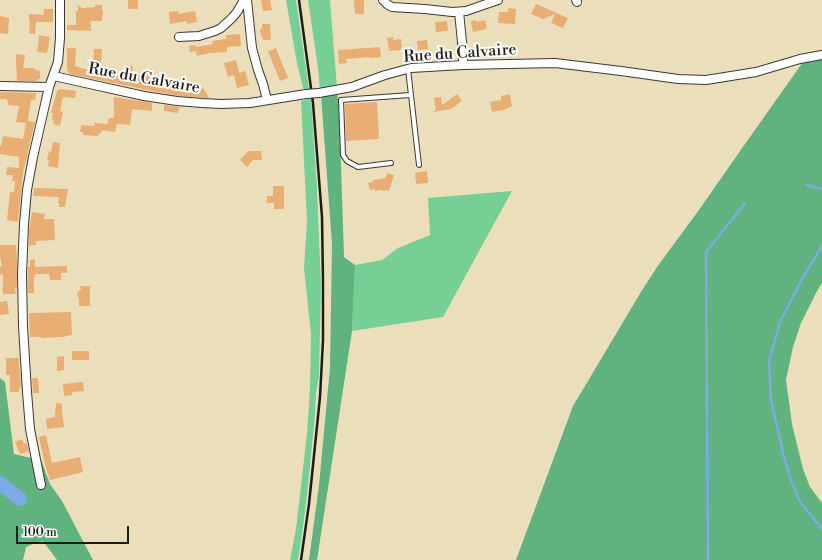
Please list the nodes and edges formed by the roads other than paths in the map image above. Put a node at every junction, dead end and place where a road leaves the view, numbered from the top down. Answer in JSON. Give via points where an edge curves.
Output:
{"nodes":[{"id":1,"x":60,"y":0,"type":"edge"},
{"id":2,"x":245,"y":0,"type":"edge"},
{"id":3,"x":384,"y":0,"type":"edge"},
{"id":4,"x":498,"y":0,"type":"edge"},
{"id":5,"x":459,"y":12,"type":"junction"},
{"id":6,"x":179,"y":37,"type":"dead end"},
{"id":7,"x":822,"y":55,"type":"edge"},
{"id":8,"x":463,"y":65,"type":"junction"},
{"id":9,"x":408,"y":69,"type":"junction"},
{"id":10,"x":54,"y":76,"type":"junction"},
{"id":11,"x":0,"y":86,"type":"edge"},
{"id":12,"x":49,"y":87,"type":"junction"},
{"id":13,"x":410,"y":95,"type":"junction"},
{"id":14,"x":267,"y":100,"type":"junction"},
{"id":15,"x":390,"y":163,"type":"dead end"},
{"id":16,"x":419,"y":165,"type":"dead end"},
{"id":17,"x":41,"y":485,"type":"dead end"}],
"edges":[{"from":1,"to":10,"type":"street","via":[[60,38]]},
{"from":2,"to":6,"type":"street","via":[[227,23],[215,31],[199,36]]},
{"from":2,"to":14,"type":"street","via":[[252,48]]},
{"from":3,"to":5,"type":"street","via":[[392,7]]},
{"from":4,"to":5,"type":"street"},
{"from":5,"to":8,"type":"street"},
{"from":7,"to":8,"type":"street","name":"Rue du Calvaire","via":[[800,58],[756,72],[706,80],[678,79],[555,63]]},
{"from":8,"to":9,"type":"street","name":"Rue du Calvaire"},
{"from":9,"to":13,"type":"lane"},
{"from":9,"to":14,"type":"street","name":"Rue du Calvaire","bridge":true,"via":[[352,87]]},
{"from":10,"to":12,"type":"street"},
{"from":10,"to":14,"type":"street","name":"Rue du Calvaire","via":[[177,101],[221,104]]},
{"from":11,"to":12,"type":"street"},
{"from":12,"to":17,"type":"street","via":[[27,190],[22,274],[30,429]]},
{"from":13,"to":15,"type":"lane","via":[[340,100],[343,155],[347,161],[358,167]]},
{"from":13,"to":16,"type":"lane"}]}
